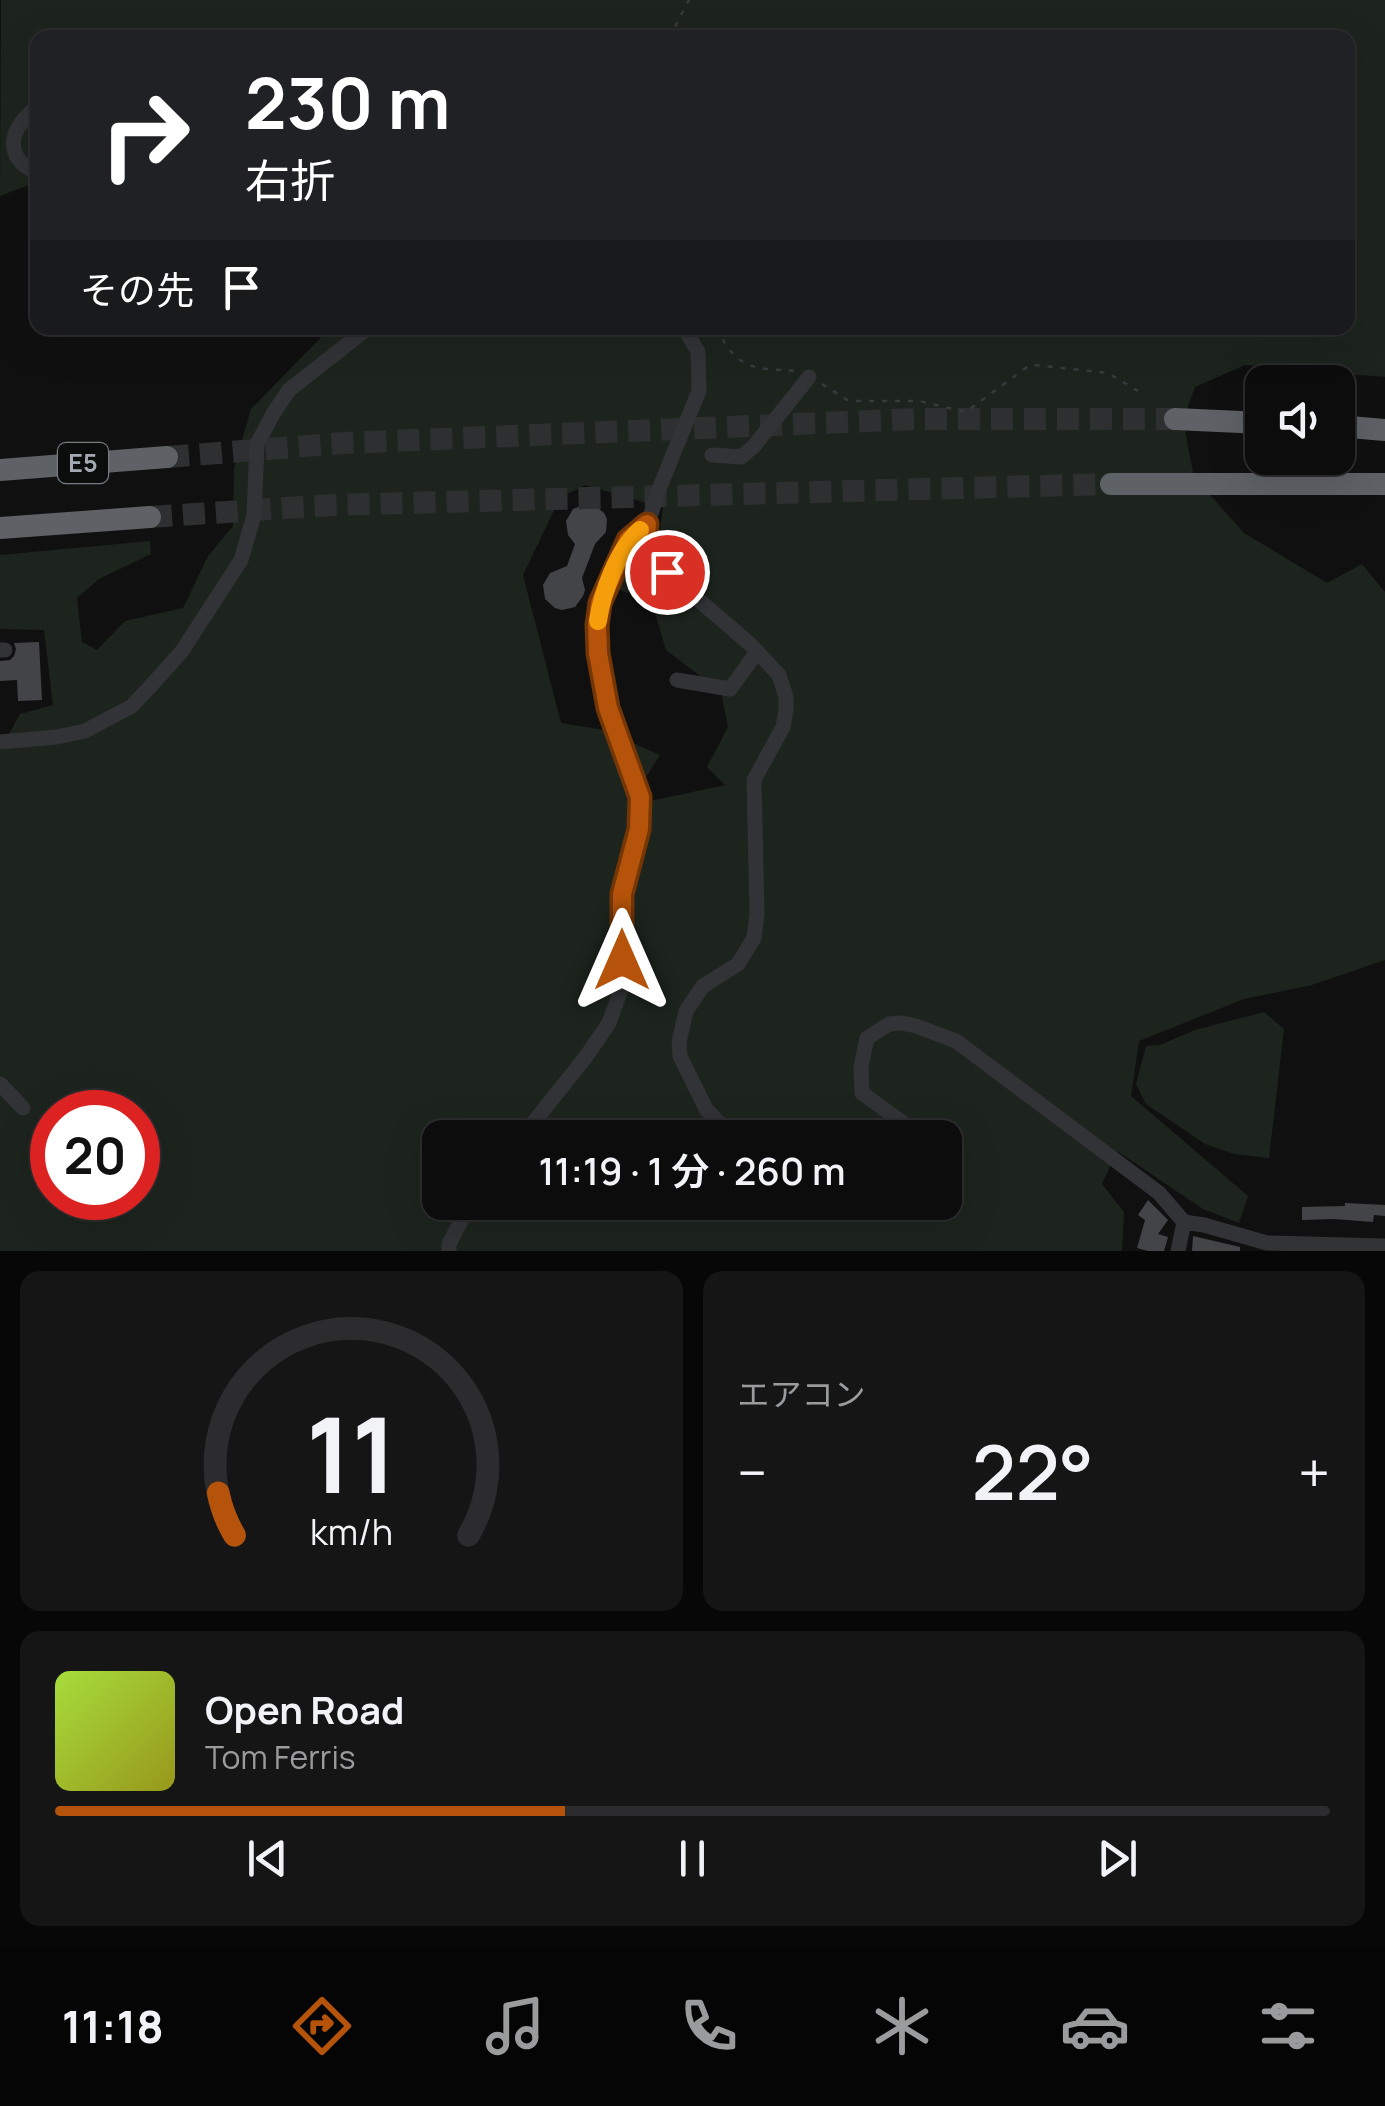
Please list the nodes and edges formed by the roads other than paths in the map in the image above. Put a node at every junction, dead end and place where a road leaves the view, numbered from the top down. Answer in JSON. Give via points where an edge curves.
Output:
{"nodes":[{"id":1,"x":30,"y":112,"type":"edge"},
{"id":2,"x":30,"y":168,"type":"edge"},
{"id":3,"x":359,"y":335,"type":"edge"},
{"id":4,"x":688,"y":335,"type":"edge"},
{"id":5,"x":809,"y":377,"type":"road end"},
{"id":6,"x":1175,"y":419,"type":"tunnel mouth"},
{"id":7,"x":1245,"y":422,"type":"edge"},
{"id":8,"x":1355,"y":427,"type":"edge"},
{"id":9,"x":1385,"y":430,"type":"edge"},
{"id":10,"x":712,"y":455,"type":"dead end"},
{"id":11,"x":167,"y":456,"type":"tunnel mouth"},
{"id":12,"x":0,"y":470,"type":"edge"},
{"id":13,"x":1111,"y":484,"type":"tunnel mouth"},
{"id":14,"x":1385,"y":484,"type":"edge"},
{"id":15,"x":150,"y":517,"type":"tunnel mouth"},
{"id":16,"x":647,"y":524,"type":"junction"},
{"id":17,"x":0,"y":528,"type":"edge"},
{"id":18,"x":757,"y":652,"type":"junction"},
{"id":19,"x":676,"y":680,"type":"dead end"},
{"id":20,"x":0,"y":742,"type":"edge"},
{"id":21,"x":0,"y":1084,"type":"edge"},
{"id":22,"x":22,"y":1108,"type":"dead end"},
{"id":23,"x":535,"y":1120,"type":"edge"},
{"id":24,"x":716,"y":1120,"type":"edge"},
{"id":25,"x":899,"y":1120,"type":"edge"},
{"id":26,"x":462,"y":1220,"type":"edge"},
{"id":27,"x":1184,"y":1222,"type":"junction"},
{"id":28,"x":1385,"y":1246,"type":"edge"},
{"id":29,"x":1266,"y":1247,"type":"edge"},
{"id":30,"x":1355,"y":1248,"type":"edge"},
{"id":31,"x":449,"y":1251,"type":"edge"},
{"id":32,"x":1178,"y":1251,"type":"edge"}],
"edges":[{"from":1,"to":2,"type":"street","via":[[15,129],[14,152]]},
{"from":3,"to":20,"type":"street","via":[[289,390],[272,414],[258,444],[254,514],[241,560],[160,677],[132,706],[85,730]]},
{"from":4,"to":16,"type":"street","via":[[698,352],[698,391]]},
{"from":5,"to":10,"type":"street","via":[[742,457]]},
{"from":6,"to":7,"type":"highway"},
{"from":8,"to":9,"type":"highway"},
{"from":11,"to":12,"type":"highway","number":"E5"},
{"from":13,"to":14,"type":"highway"},
{"from":15,"to":17,"type":"highway","number":"E5"},
{"from":16,"to":18,"type":"street","via":[[667,572]]},
{"from":16,"to":23,"type":"street","via":[[628,540],[597,625],[608,708],[640,797],[622,894],[623,984],[609,1023]]},
{"from":18,"to":19,"type":"street","via":[[730,689]]},
{"from":18,"to":24,"type":"street","via":[[778,675],[786,710],[754,780],[754,938],[738,964],[703,986],[686,1012],[679,1042],[684,1068]]},
{"from":21,"to":22,"type":"street"},
{"from":25,"to":27,"type":"street","via":[[862,1093],[860,1078],[867,1038],[889,1024],[956,1041],[1160,1193]]},
{"from":26,"to":31,"type":"street"},
{"from":27,"to":29,"type":"street"},
{"from":27,"to":32,"type":"street"},
{"from":28,"to":30,"type":"street"},
{"from":29,"to":30,"type":"street"}]}
